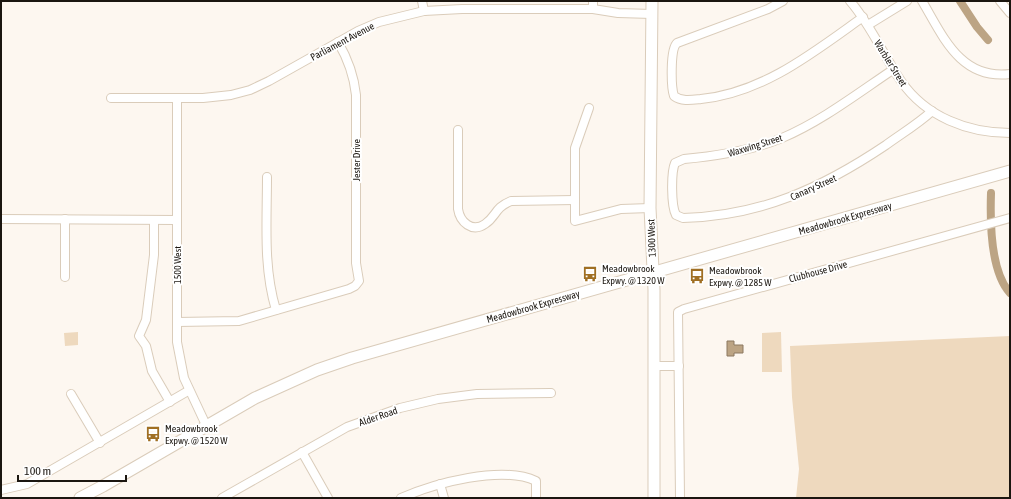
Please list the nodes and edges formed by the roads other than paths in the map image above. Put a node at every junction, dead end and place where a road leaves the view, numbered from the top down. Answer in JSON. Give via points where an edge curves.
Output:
{"nodes":[{"id":1,"x":422,"y":1,"type":"edge"},
{"id":2,"x":652,"y":1,"type":"edge"},
{"id":3,"x":783,"y":1,"type":"edge"},
{"id":4,"x":850,"y":1,"type":"edge"},
{"id":5,"x":907,"y":1,"type":"edge"},
{"id":6,"x":922,"y":1,"type":"edge"},
{"id":7,"x":1000,"y":1,"type":"edge"},
{"id":8,"x":593,"y":5,"type":"edge"},
{"id":9,"x":424,"y":11,"type":"junction"},
{"id":10,"x":1010,"y":13,"type":"edge"},
{"id":11,"x":652,"y":14,"type":"junction"},
{"id":12,"x":863,"y":17,"type":"junction"},
{"id":13,"x":868,"y":25,"type":"junction"},
{"id":14,"x":338,"y":42,"type":"junction"},
{"id":15,"x":894,"y":69,"type":"junction"},
{"id":16,"x":1010,"y":74,"type":"edge"},
{"id":17,"x":111,"y":98,"type":"dead end"},
{"id":18,"x":177,"y":98,"type":"junction"},
{"id":19,"x":588,"y":108,"type":"dead end"},
{"id":20,"x":932,"y":111,"type":"junction"},
{"id":21,"x":458,"y":130,"type":"dead end"},
{"id":22,"x":1010,"y":133,"type":"edge"},
{"id":23,"x":1010,"y":171,"type":"edge"},
{"id":24,"x":268,"y":177,"type":"dead end"},
{"id":25,"x":575,"y":200,"type":"junction"},
{"id":26,"x":650,"y":208,"type":"junction"},
{"id":27,"x":676,"y":215,"type":"joint"},
{"id":28,"x":1010,"y":218,"type":"edge"},
{"id":29,"x":1,"y":219,"type":"edge"},
{"id":30,"x":65,"y":219,"type":"junction"},
{"id":31,"x":154,"y":220,"type":"junction"},
{"id":32,"x":177,"y":220,"type":"junction"},
{"id":33,"x":652,"y":273,"type":"junction"},
{"id":34,"x":65,"y":277,"type":"dead end"},
{"id":35,"x":276,"y":310,"type":"junction"},
{"id":36,"x":177,"y":322,"type":"junction"},
{"id":37,"x":654,"y":366,"type":"junction"},
{"id":38,"x":679,"y":366,"type":"junction"},
{"id":39,"x":188,"y":391,"type":"junction"},
{"id":40,"x":551,"y":393,"type":"dead end"},
{"id":41,"x":71,"y":394,"type":"dead end"},
{"id":42,"x":170,"y":402,"type":"junction"},
{"id":43,"x":206,"y":425,"type":"junction"},
{"id":44,"x":100,"y":443,"type":"junction"},
{"id":45,"x":302,"y":452,"type":"junction"},
{"id":46,"x":440,"y":484,"type":"junction"},
{"id":47,"x":1,"y":490,"type":"edge"},
{"id":48,"x":80,"y":498,"type":"edge"},
{"id":49,"x":222,"y":498,"type":"edge"},
{"id":50,"x":328,"y":498,"type":"edge"},
{"id":51,"x":401,"y":498,"type":"edge"},
{"id":52,"x":444,"y":498,"type":"edge"},
{"id":53,"x":536,"y":498,"type":"edge"},
{"id":54,"x":654,"y":498,"type":"edge"},
{"id":55,"x":680,"y":498,"type":"edge"}],
"edges":[{"from":1,"to":9,"type":"street"},
{"from":2,"to":11,"type":"main road","name":"1300 West"},
{"from":3,"to":12,"type":"street","via":[[768,10],[674,45],[674,96],[680,100],[705,98],[727,94],[765,81],[801,60]]},
{"from":4,"to":12,"type":"street","name":"Warbler Street"},
{"from":5,"to":13,"type":"street"},
{"from":6,"to":16,"type":"street","via":[[957,56],[982,71]]},
{"from":7,"to":10,"type":"street"},
{"from":8,"to":9,"type":"street","name":"Parliament Avenue"},
{"from":8,"to":11,"type":"street","name":"Parliament Avenue","via":[[618,13]]},
{"from":9,"to":14,"type":"street","name":"Parliament Avenue","via":[[379,22]]},
{"from":11,"to":26,"type":"main road","name":"1300 West"},
{"from":12,"to":13,"type":"street","name":"Warbler Street"},
{"from":13,"to":15,"type":"street","name":"Warbler Street"},
{"from":14,"to":18,"type":"street","name":"Parliament Avenue","via":[[250,90],[212,98]]},
{"from":14,"to":35,"type":"street","name":"Jester Drive","via":[[349,65],[356,95],[356,263],[359,281],[349,289]]},
{"from":15,"to":20,"type":"street","name":"Warbler Street","via":[[911,93]]},
{"from":15,"to":27,"type":"street","name":"Waxwing Street","via":[[815,121],[782,138],[743,150],[684,159],[675,163],[673,207]]},
{"from":17,"to":18,"type":"street","name":"Parliament Avenue"},
{"from":18,"to":32,"type":"street","name":"1500 West"},
{"from":19,"to":25,"type":"street","via":[[575,148]]},
{"from":20,"to":22,"type":"street","name":"Warbler Street","via":[[966,128]]},
{"from":20,"to":27,"type":"street","name":"Canary Street","via":[[848,170],[794,196],[729,214],[689,218]]},
{"from":21,"to":25,"type":"street","via":[[458,209],[465,224],[471,227],[484,224],[502,205],[511,201]]},
{"from":23,"to":33,"type":"main road","name":"Meadowbrook Expressway"},
{"from":24,"to":35,"type":"street","via":[[268,271]]},
{"from":25,"to":26,"type":"street","via":[[575,221],[621,209]]},
{"from":26,"to":33,"type":"main road","name":"1300 West"},
{"from":28,"to":38,"type":"street","name":"Clubhouse Drive","via":[[684,309],[678,312]]},
{"from":29,"to":30,"type":"street"},
{"from":30,"to":31,"type":"street"},
{"from":30,"to":34,"type":"street"},
{"from":31,"to":32,"type":"street"},
{"from":31,"to":42,"type":"street","via":[[154,255],[146,320],[140,336],[146,346],[152,371]]},
{"from":32,"to":36,"type":"street","name":"1500 West"},
{"from":33,"to":37,"type":"main road","name":"1300 West"},
{"from":33,"to":43,"type":"main road","name":"Meadowbrook Expressway","via":[[352,358],[289,382]]},
{"from":35,"to":36,"type":"street","via":[[234,322]]},
{"from":36,"to":39,"type":"street","name":"1500 West","via":[[180,362]]},
{"from":37,"to":38,"type":"street"},
{"from":37,"to":54,"type":"main road","name":"1300 West"},
{"from":38,"to":55,"type":"street","name":"Clubhouse Drive"},
{"from":39,"to":42,"type":"street"},
{"from":39,"to":43,"type":"street","name":"1500 West"},
{"from":40,"to":45,"type":"street","name":"Alder Road","via":[[477,394],[438,399],[400,408],[364,420]]},
{"from":41,"to":44,"type":"street"},
{"from":42,"to":44,"type":"street"},
{"from":43,"to":48,"type":"main road","name":"Meadowbrook Expressway"},
{"from":44,"to":47,"type":"street","via":[[28,484]]},
{"from":45,"to":49,"type":"street","name":"Alder Road"},
{"from":45,"to":50,"type":"street"},
{"from":46,"to":51,"type":"street"},
{"from":46,"to":52,"type":"street"},
{"from":46,"to":53,"type":"street","via":[[490,476],[526,476],[536,481]]}]}
